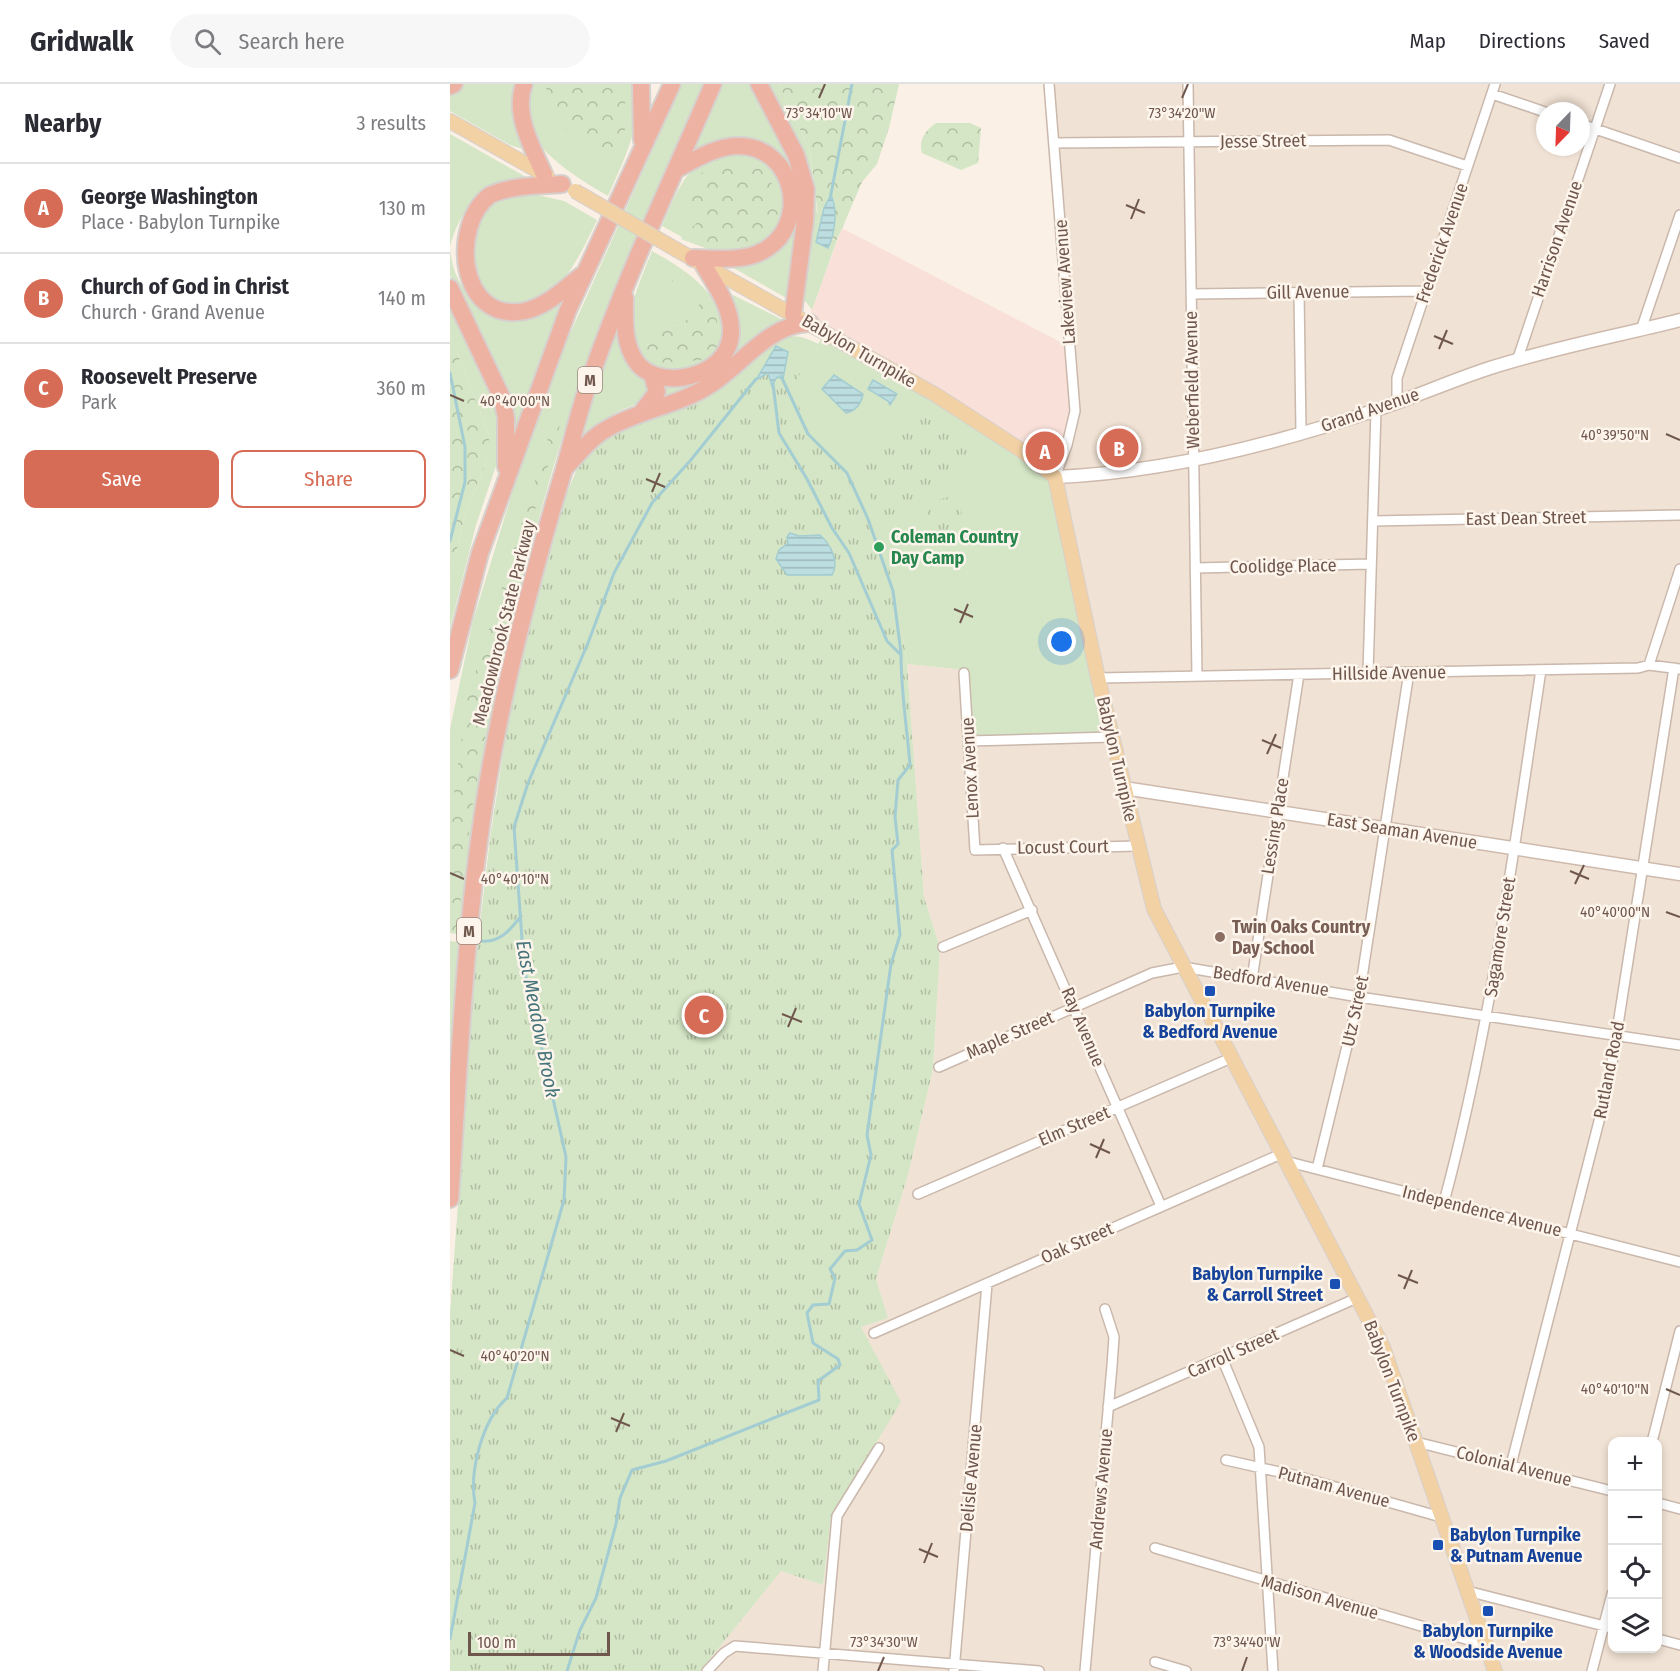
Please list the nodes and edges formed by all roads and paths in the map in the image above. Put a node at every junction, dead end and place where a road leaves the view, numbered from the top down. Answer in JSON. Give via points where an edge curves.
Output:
{"nodes":[{"id":1,"x":454,"y":84,"type":"edge"},
{"id":2,"x":524,"y":84,"type":"edge"},
{"id":3,"x":641,"y":84,"type":"edge"},
{"id":4,"x":672,"y":84,"type":"edge"},
{"id":5,"x":712,"y":84,"type":"edge"},
{"id":6,"x":759,"y":84,"type":"edge"},
{"id":7,"x":1049,"y":84,"type":"edge"},
{"id":8,"x":1188,"y":84,"type":"edge"},
{"id":9,"x":1610,"y":84,"type":"edge"},
{"id":10,"x":450,"y":86,"type":"edge"},
{"id":11,"x":1494,"y":89,"type":"edge"},
{"id":12,"x":1536,"y":108,"type":"edge"},
{"id":13,"x":450,"y":121,"type":"edge"},
{"id":14,"x":1590,"y":127,"type":"edge"},
{"id":15,"x":1594,"y":129,"type":"junction"},
{"id":16,"x":1189,"y":142,"type":"junction"},
{"id":17,"x":1054,"y":143,"type":"junction"},
{"id":18,"x":641,"y":146,"type":"junction"},
{"id":19,"x":1680,"y":158,"type":"edge"},
{"id":20,"x":1467,"y":166,"type":"junction"},
{"id":21,"x":677,"y":169,"type":"junction"},
{"id":22,"x":544,"y":174,"type":"junction"},
{"id":23,"x":569,"y":188,"type":"junction"},
{"id":24,"x":1680,"y":215,"type":"edge"},
{"id":25,"x":698,"y":262,"type":"junction"},
{"id":26,"x":583,"y":275,"type":"junction"},
{"id":27,"x":450,"y":288,"type":"edge"},
{"id":28,"x":1425,"y":291,"type":"junction"},
{"id":29,"x":1299,"y":292,"type":"junction"},
{"id":30,"x":624,"y":293,"type":"junction"},
{"id":31,"x":1191,"y":294,"type":"junction"},
{"id":32,"x":793,"y":314,"type":"junction"},
{"id":33,"x":1680,"y":320,"type":"edge"},
{"id":34,"x":810,"y":323,"type":"junction"},
{"id":35,"x":1641,"y":330,"type":"junction"},
{"id":36,"x":1517,"y":361,"type":"junction"},
{"id":37,"x":651,"y":374,"type":"junction"},
{"id":38,"x":1397,"y":403,"type":"junction"},
{"id":39,"x":1376,"y":410,"type":"junction"},
{"id":40,"x":641,"y":412,"type":"junction"},
{"id":41,"x":1301,"y":433,"type":"junction"},
{"id":42,"x":1193,"y":459,"type":"junction"},
{"id":43,"x":564,"y":470,"type":"junction"},
{"id":44,"x":507,"y":474,"type":"junction"},
{"id":45,"x":1055,"y":477,"type":"junction"},
{"id":46,"x":1680,"y":515,"type":"edge"},
{"id":47,"x":1372,"y":521,"type":"junction"},
{"id":48,"x":1371,"y":564,"type":"junction"},
{"id":49,"x":1195,"y":568,"type":"junction"},
{"id":50,"x":1680,"y":568,"type":"edge"},
{"id":51,"x":1649,"y":665,"type":"junction"},
{"id":52,"x":1677,"y":668,"type":"edge"},
{"id":53,"x":450,"y":670,"type":"edge"},
{"id":54,"x":1541,"y":670,"type":"junction"},
{"id":55,"x":1409,"y":672,"type":"junction"},
{"id":56,"x":964,"y":673,"type":"dead end"},
{"id":57,"x":1368,"y":673,"type":"junction"},
{"id":58,"x":1299,"y":674,"type":"junction"},
{"id":59,"x":1197,"y":676,"type":"junction"},
{"id":60,"x":1098,"y":678,"type":"junction"},
{"id":61,"x":1112,"y":737,"type":"junction"},
{"id":62,"x":969,"y":741,"type":"junction"},
{"id":63,"x":1124,"y":788,"type":"junction"},
{"id":64,"x":1278,"y":811,"type":"junction"},
{"id":65,"x":1385,"y":828,"type":"junction"},
{"id":66,"x":1138,"y":846,"type":"junction"},
{"id":67,"x":1003,"y":848,"type":"junction"},
{"id":68,"x":1514,"y":848,"type":"junction"},
{"id":69,"x":988,"y":850,"type":"joint"},
{"id":70,"x":1643,"y":868,"type":"junction"},
{"id":71,"x":1680,"y":874,"type":"edge"},
{"id":72,"x":1032,"y":910,"type":"junction"},
{"id":73,"x":943,"y":946,"type":"dead end"},
{"id":74,"x":1183,"y":967,"type":"junction"},
{"id":75,"x":1252,"y":979,"type":"junction"},
{"id":76,"x":1359,"y":997,"type":"junction"},
{"id":77,"x":1074,"y":1007,"type":"junction"},
{"id":78,"x":1488,"y":1015,"type":"junction"},
{"id":79,"x":1617,"y":1035,"type":"junction"},
{"id":80,"x":1680,"y":1045,"type":"edge"},
{"id":81,"x":1230,"y":1058,"type":"junction"},
{"id":82,"x":939,"y":1067,"type":"dead end"},
{"id":83,"x":1118,"y":1107,"type":"junction"},
{"id":84,"x":1283,"y":1157,"type":"junction"},
{"id":85,"x":1317,"y":1169,"type":"junction"},
{"id":86,"x":918,"y":1194,"type":"dead end"},
{"id":87,"x":450,"y":1199,"type":"edge"},
{"id":88,"x":1444,"y":1202,"type":"junction"},
{"id":89,"x":1161,"y":1206,"type":"junction"},
{"id":90,"x":1570,"y":1234,"type":"junction"},
{"id":91,"x":1680,"y":1262,"type":"edge"},
{"id":92,"x":987,"y":1284,"type":"junction"},
{"id":93,"x":1357,"y":1298,"type":"junction"},
{"id":94,"x":1105,"y":1309,"type":"dead end"},
{"id":95,"x":1680,"y":1331,"type":"edge"},
{"id":96,"x":874,"y":1333,"type":"dead end"},
{"id":97,"x":1222,"y":1358,"type":"junction"},
{"id":98,"x":1108,"y":1407,"type":"junction"},
{"id":99,"x":1653,"y":1437,"type":"edge"},
{"id":100,"x":1416,"y":1442,"type":"junction"},
{"id":101,"x":879,"y":1448,"type":"dead end"},
{"id":102,"x":1226,"y":1460,"type":"dead end"},
{"id":103,"x":1511,"y":1465,"type":"junction"},
{"id":104,"x":1262,"y":1468,"type":"junction"},
{"id":105,"x":1608,"y":1490,"type":"edge"},
{"id":106,"x":1662,"y":1504,"type":"edge"},
{"id":107,"x":1680,"y":1509,"type":"edge"},
{"id":108,"x":1441,"y":1517,"type":"junction"},
{"id":109,"x":1155,"y":1548,"type":"dead end"},
{"id":110,"x":1269,"y":1582,"type":"junction"},
{"id":111,"x":1467,"y":1591,"type":"junction"},
{"id":112,"x":1608,"y":1627,"type":"edge"},
{"id":113,"x":1662,"y":1640,"type":"edge"},
{"id":114,"x":1486,"y":1645,"type":"junction"},
{"id":115,"x":1680,"y":1645,"type":"edge"},
{"id":116,"x":825,"y":1652,"type":"junction"},
{"id":117,"x":1155,"y":1662,"type":"dead end"},
{"id":118,"x":954,"y":1667,"type":"edge"},
{"id":119,"x":707,"y":1671,"type":"edge"},
{"id":120,"x":823,"y":1671,"type":"edge"},
{"id":121,"x":1039,"y":1671,"type":"edge"},
{"id":122,"x":1085,"y":1671,"type":"edge"},
{"id":123,"x":1186,"y":1671,"type":"edge"},
{"id":124,"x":1273,"y":1671,"type":"edge"},
{"id":125,"x":1495,"y":1671,"type":"edge"},
{"id":126,"x":1592,"y":1671,"type":"edge"}],
"edges":[{"from":1,"to":10,"type":"highway"},
{"from":2,"to":22,"type":"highway","via":[[525,131]]},
{"from":3,"to":18,"type":"highway"},
{"from":4,"to":18,"type":"highway","name":"Meadowbrook State Parkway"},
{"from":5,"to":21,"type":"highway","name":"Meadowbrook State Parkway","number":"M"},
{"from":6,"to":32,"type":"highway","via":[[796,155],[806,189],[806,221]]},
{"from":7,"to":17,"type":"street","name":"Lakeview Avenue"},
{"from":8,"to":16,"type":"street","name":"Weberfield Avenue"},
{"from":9,"to":15,"type":"street","name":"Harrison Avenue"},
{"from":11,"to":12,"type":"street"},
{"from":11,"to":20,"type":"street","name":"Frederick Avenue"},
{"from":13,"to":22,"type":"main road","name":"Babylon Turnpike"},
{"from":14,"to":15,"type":"street"},
{"from":15,"to":19,"type":"street"},
{"from":15,"to":36,"type":"street","name":"Harrison Avenue"},
{"from":16,"to":17,"type":"street","name":"Jesse Street"},
{"from":16,"to":20,"type":"street","name":"Jesse Street","via":[[1389,140]]},
{"from":16,"to":31,"type":"street","name":"Weberfield Avenue"},
{"from":17,"to":45,"type":"street","name":"Lakeview Avenue","via":[[1075,411]]},
{"from":18,"to":26,"type":"highway","name":"Meadowbrook State Parkway"},
{"from":20,"to":28,"type":"street","name":"Frederick Avenue"},
{"from":21,"to":25,"type":"highway","via":[[716,149],[749,147],[775,160],[792,188],[793,211],[787,228],[774,244],[748,257]]},
{"from":21,"to":30,"type":"highway","name":"Meadowbrook State Parkway","number":"M"},
{"from":22,"to":23,"type":"main road","name":"Babylon Turnpike"},
{"from":23,"to":25,"type":"main road","name":"Babylon Turnpike","bridge":true},
{"from":23,"to":26,"type":"highway","via":[[511,188],[482,200],[470,209],[460,225],[455,256],[464,283],[477,298],[495,308],[514,311],[543,304]]},
{"from":24,"to":35,"type":"street"},
{"from":25,"to":32,"type":"main road","name":"Babylon Turnpike"},
{"from":25,"to":37,"type":"highway","via":[[729,313],[730,339],[711,369],[685,379]]},
{"from":26,"to":44,"type":"highway","name":"Meadowbrook State Parkway"},
{"from":27,"to":44,"type":"highway","via":[[502,398]]},
{"from":28,"to":29,"type":"street","name":"Gill Avenue"},
{"from":28,"to":38,"type":"street","name":"Frederick Avenue","via":[[1396,378]]},
{"from":29,"to":31,"type":"street","name":"Gill Avenue"},
{"from":29,"to":41,"type":"street"},
{"from":30,"to":37,"type":"highway","via":[[626,339],[636,362]]},
{"from":30,"to":43,"type":"highway","name":"Meadowbrook State Parkway","number":"M","via":[[590,381]]},
{"from":31,"to":42,"type":"street","name":"Weberfield Avenue"},
{"from":32,"to":34,"type":"main road","name":"Babylon Turnpike"},
{"from":33,"to":35,"type":"street","name":"Grand Avenue"},
{"from":34,"to":40,"type":"highway","via":[[793,325],[771,335],[693,395]]},
{"from":34,"to":45,"type":"main road","name":"Babylon Turnpike","via":[[936,395]]},
{"from":35,"to":36,"type":"street","name":"Grand Avenue"},
{"from":36,"to":38,"type":"street","name":"Grand Avenue"},
{"from":37,"to":40,"type":"highway","via":[[657,392]]},
{"from":38,"to":39,"type":"street","name":"Grand Avenue"},
{"from":39,"to":41,"type":"street","name":"Grand Avenue"},
{"from":39,"to":47,"type":"street"},
{"from":40,"to":43,"type":"highway","via":[[603,430]]},
{"from":41,"to":42,"type":"street","name":"Grand Avenue"},
{"from":42,"to":45,"type":"street","name":"Grand Avenue","via":[[1085,477]]},
{"from":42,"to":49,"type":"street","name":"Weberfield Avenue"},
{"from":43,"to":87,"type":"highway","name":"Meadowbrook State Parkway","number":"M","via":[[511,665],[485,804],[469,934]]},
{"from":44,"to":53,"type":"highway","name":"Meadowbrook State Parkway","via":[[480,553]]},
{"from":45,"to":60,"type":"main road","name":"Babylon Turnpike"},
{"from":46,"to":47,"type":"street","name":"East Dean Street"},
{"from":47,"to":48,"type":"street"},
{"from":48,"to":49,"type":"street","name":"Coolidge Place"},
{"from":48,"to":57,"type":"street"},
{"from":49,"to":59,"type":"street","name":"Weberfield Avenue"},
{"from":50,"to":51,"type":"street"},
{"from":51,"to":52,"type":"street","name":"Hillside Avenue"},
{"from":51,"to":54,"type":"street","name":"Hillside Avenue"},
{"from":52,"to":70,"type":"street","name":"Rutland Road"},
{"from":54,"to":55,"type":"street","name":"Hillside Avenue"},
{"from":54,"to":68,"type":"street","name":"Sagamore Street"},
{"from":55,"to":57,"type":"street","name":"Hillside Avenue"},
{"from":55,"to":65,"type":"street","name":"Utz Street"},
{"from":56,"to":62,"type":"street","name":"Lenox Avenue"},
{"from":57,"to":58,"type":"street","name":"Hillside Avenue"},
{"from":58,"to":59,"type":"street","name":"Hillside Avenue"},
{"from":58,"to":64,"type":"street","name":"Lessing Place"},
{"from":59,"to":60,"type":"street","name":"Hillside Avenue"},
{"from":60,"to":61,"type":"main road","name":"Babylon Turnpike"},
{"from":61,"to":62,"type":"street"},
{"from":61,"to":63,"type":"main road","name":"Babylon Turnpike"},
{"from":62,"to":69,"type":"street","name":"Lenox Avenue","via":[[975,850]]},
{"from":63,"to":64,"type":"street","name":"East Seaman Avenue"},
{"from":63,"to":66,"type":"main road","name":"Babylon Turnpike"},
{"from":64,"to":65,"type":"street","name":"East Seaman Avenue"},
{"from":64,"to":75,"type":"street","name":"Lessing Place"},
{"from":65,"to":68,"type":"street","name":"East Seaman Avenue"},
{"from":65,"to":76,"type":"street","name":"Utz Street"},
{"from":66,"to":67,"type":"street","name":"Locust Court"},
{"from":66,"to":74,"type":"main road","name":"Babylon Turnpike","via":[[1154,909]]},
{"from":67,"to":69,"type":"street","name":"Locust Court"},
{"from":67,"to":72,"type":"street","name":"Ray Avenue"},
{"from":68,"to":70,"type":"street","name":"East Seaman Avenue"},
{"from":68,"to":78,"type":"street","name":"Sagamore Street"},
{"from":70,"to":71,"type":"street","name":"East Seaman Avenue"},
{"from":70,"to":79,"type":"street","name":"Rutland Road"},
{"from":72,"to":73,"type":"street"},
{"from":72,"to":77,"type":"street","name":"Ray Avenue"},
{"from":74,"to":75,"type":"street","name":"Bedford Avenue"},
{"from":74,"to":77,"type":"street","name":"Maple Street","via":[[1152,973]]},
{"from":74,"to":81,"type":"main road","name":"Babylon Turnpike"},
{"from":75,"to":76,"type":"street","name":"Bedford Avenue"},
{"from":76,"to":78,"type":"street","name":"Bedford Avenue"},
{"from":76,"to":85,"type":"street","name":"Utz Street"},
{"from":77,"to":82,"type":"street","name":"Maple Street"},
{"from":77,"to":83,"type":"street","name":"Ray Avenue"},
{"from":78,"to":79,"type":"street","name":"Bedford Avenue"},
{"from":78,"to":88,"type":"street","name":"Sagamore Street","via":[[1469,1109]]},
{"from":79,"to":80,"type":"street","name":"Bedford Avenue"},
{"from":79,"to":90,"type":"street","name":"Rutland Road","via":[[1610,1082]]},
{"from":81,"to":83,"type":"street","name":"Elm Street"},
{"from":81,"to":84,"type":"main road","name":"Babylon Turnpike"},
{"from":83,"to":86,"type":"street","name":"Elm Street"},
{"from":83,"to":89,"type":"street","name":"Ray Avenue"},
{"from":84,"to":85,"type":"street","name":"Independence Avenue"},
{"from":84,"to":89,"type":"street","name":"Oak Street"},
{"from":84,"to":93,"type":"main road","name":"Babylon Turnpike"},
{"from":85,"to":88,"type":"street","name":"Independence Avenue"},
{"from":88,"to":90,"type":"street","name":"Independence Avenue"},
{"from":89,"to":92,"type":"street","name":"Oak Street"},
{"from":90,"to":91,"type":"street","name":"Independence Avenue"},
{"from":90,"to":103,"type":"street","name":"Rutland Road"},
{"from":92,"to":96,"type":"street","name":"Oak Street"},
{"from":92,"to":118,"type":"street","name":"Delisle Avenue"},
{"from":93,"to":97,"type":"street","name":"Carroll Street"},
{"from":93,"to":100,"type":"main road","name":"Babylon Turnpike","via":[[1383,1347]]},
{"from":94,"to":98,"type":"street","name":"Andrews Avenue","via":[[1114,1337]]},
{"from":95,"to":99,"type":"street"},
{"from":97,"to":98,"type":"street","name":"Carroll Street"},
{"from":97,"to":104,"type":"street","via":[[1259,1447]]},
{"from":98,"to":122,"type":"street","name":"Andrews Avenue"},
{"from":100,"to":103,"type":"street","name":"Colonial Avenue"},
{"from":100,"to":108,"type":"main road","name":"Babylon Turnpike"},
{"from":101,"to":116,"type":"street","via":[[837,1516]]},
{"from":102,"to":104,"type":"street","name":"Putnam Avenue"},
{"from":103,"to":105,"type":"street","name":"Colonial Avenue"},
{"from":104,"to":108,"type":"street","name":"Putnam Avenue"},
{"from":104,"to":110,"type":"street"},
{"from":106,"to":107,"type":"street"},
{"from":108,"to":111,"type":"main road","name":"Babylon Turnpike"},
{"from":109,"to":110,"type":"street","name":"Madison Avenue"},
{"from":110,"to":114,"type":"street","name":"Madison Avenue"},
{"from":110,"to":124,"type":"street"},
{"from":111,"to":112,"type":"street"},
{"from":111,"to":114,"type":"main road","name":"Babylon Turnpike"},
{"from":112,"to":126,"type":"street"},
{"from":113,"to":115,"type":"street"},
{"from":114,"to":125,"type":"main road","name":"Babylon Turnpike"},
{"from":116,"to":118,"type":"street"},
{"from":116,"to":119,"type":"street","via":[[735,1646]]},
{"from":116,"to":120,"type":"street"},
{"from":117,"to":123,"type":"street"},
{"from":118,"to":121,"type":"street"}]}
